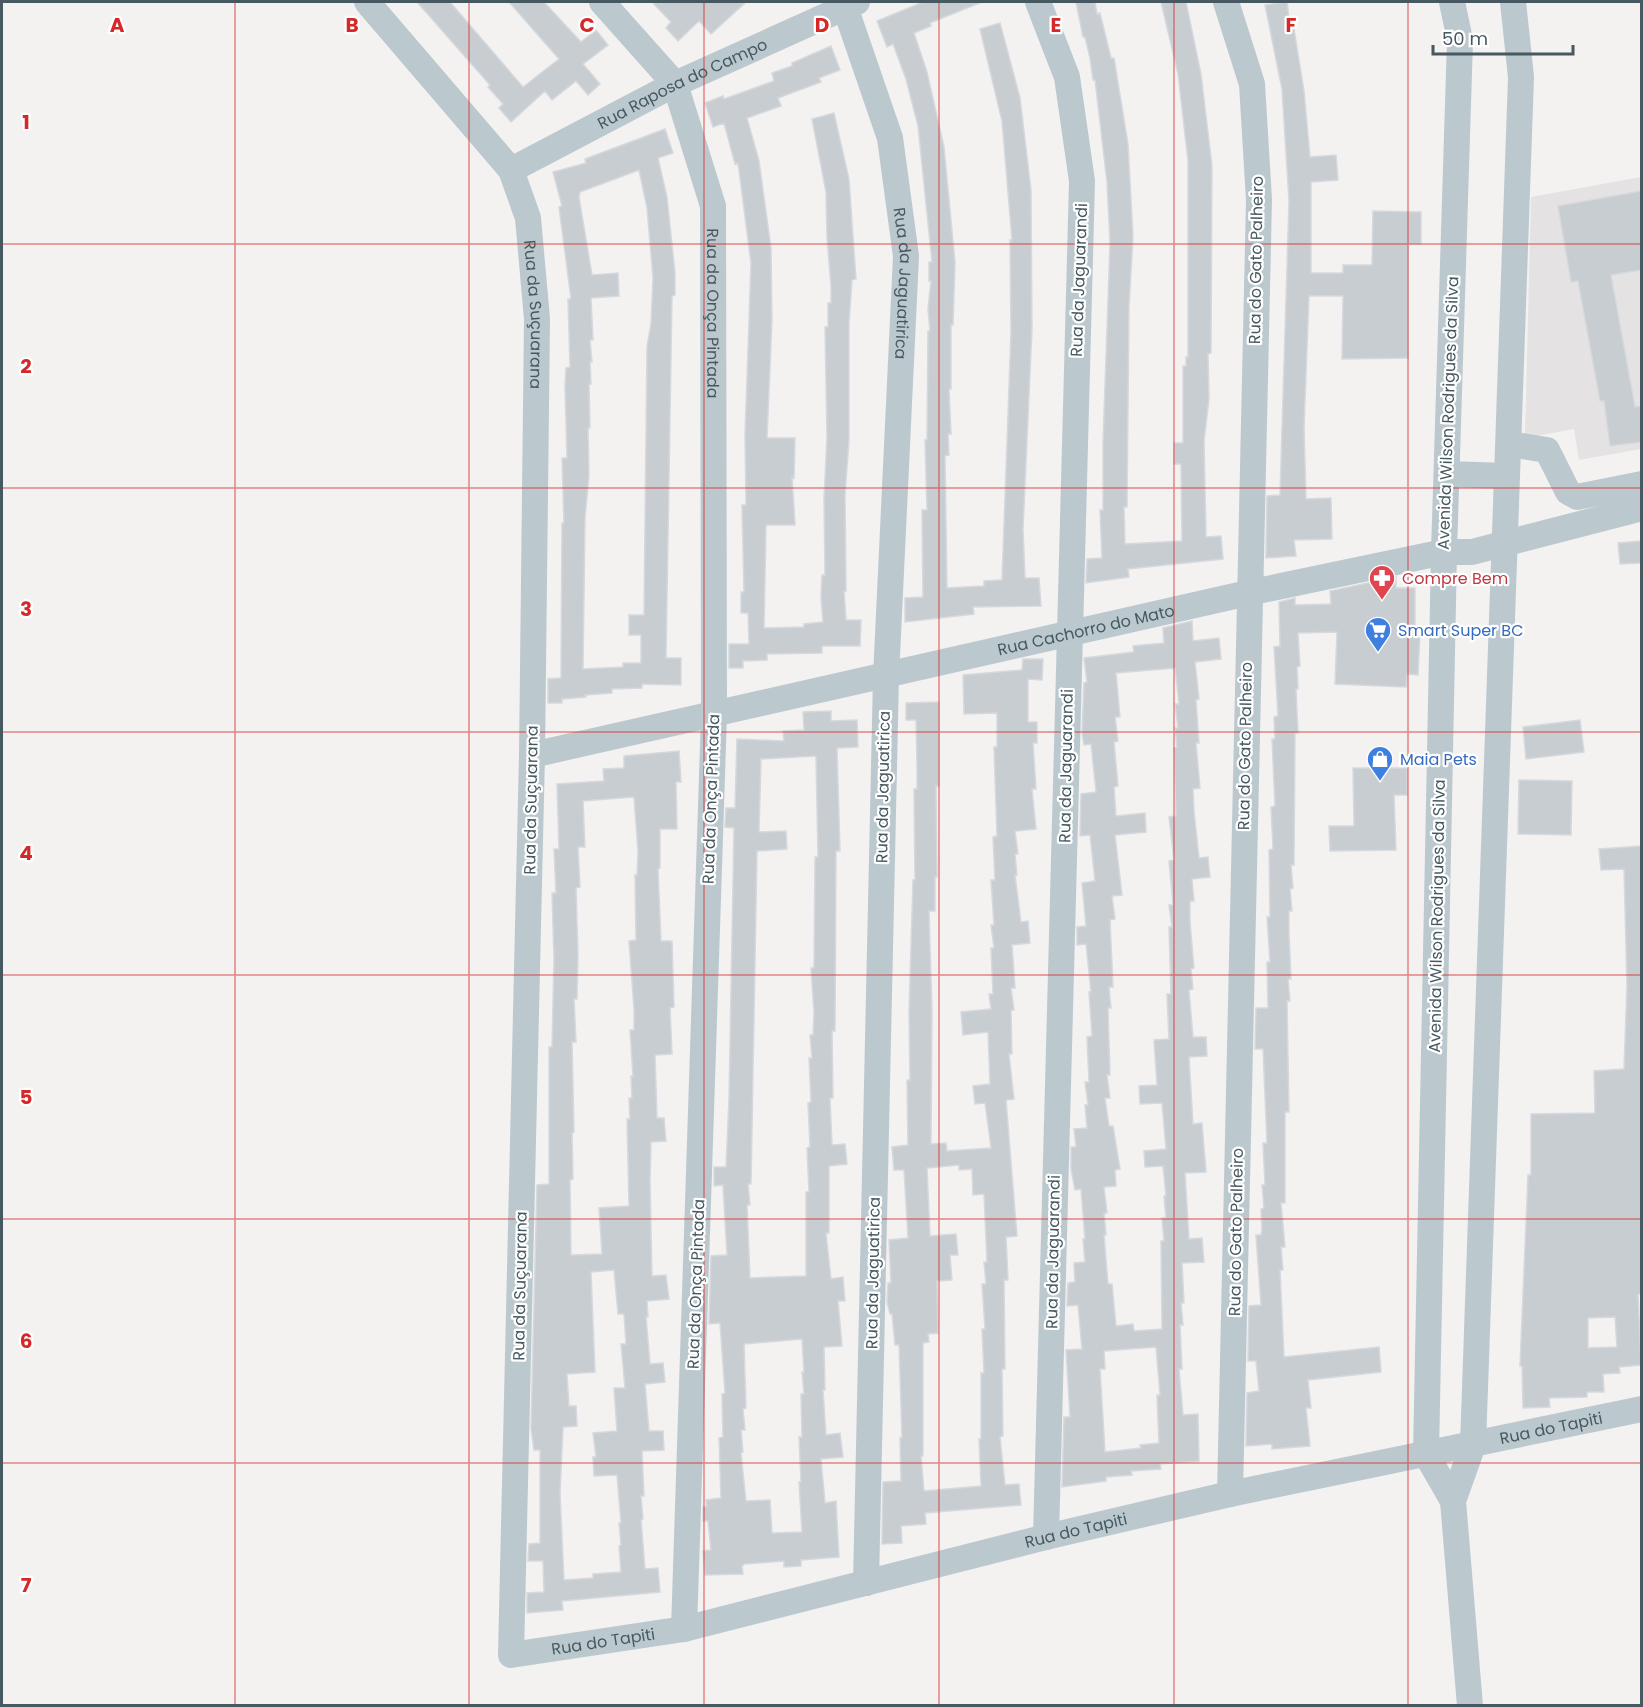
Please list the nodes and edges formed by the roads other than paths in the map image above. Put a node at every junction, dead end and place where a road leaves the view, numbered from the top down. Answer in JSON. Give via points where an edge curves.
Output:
{"nodes":[{"id":1,"x":367,"y":2,"type":"edge"},
{"id":2,"x":602,"y":2,"type":"edge"},
{"id":3,"x":1038,"y":2,"type":"edge"},
{"id":4,"x":1226,"y":2,"type":"edge"},
{"id":5,"x":1452,"y":2,"type":"edge"},
{"id":6,"x":1513,"y":2,"type":"edge"},
{"id":7,"x":847,"y":4,"type":"edge"},
{"id":8,"x":675,"y":84,"type":"junction"},
{"id":9,"x":511,"y":170,"type":"junction"},
{"id":10,"x":1509,"y":444,"type":"junction"},
{"id":11,"x":1447,"y":474,"type":"junction"},
{"id":12,"x":1507,"y":476,"type":"junction"},
{"id":13,"x":1641,"y":484,"type":"edge"},
{"id":14,"x":1641,"y":508,"type":"edge"},
{"id":15,"x":1505,"y":542,"type":"junction"},
{"id":16,"x":1444,"y":552,"type":"junction"},
{"id":17,"x":1248,"y":593,"type":"junction"},
{"id":18,"x":1069,"y":634,"type":"junction"},
{"id":19,"x":886,"y":676,"type":"junction"},
{"id":20,"x":714,"y":715,"type":"junction"},
{"id":21,"x":532,"y":755,"type":"junction"},
{"id":22,"x":1641,"y":1409,"type":"edge"},
{"id":23,"x":1473,"y":1445,"type":"junction"},
{"id":24,"x":1426,"y":1454,"type":"junction"},
{"id":25,"x":1230,"y":1494,"type":"junction"},
{"id":26,"x":1453,"y":1502,"type":"junction"},
{"id":27,"x":1046,"y":1537,"type":"junction"},
{"id":28,"x":866,"y":1583,"type":"junction"},
{"id":29,"x":684,"y":1629,"type":"junction"},
{"id":30,"x":511,"y":1655,"type":"joint"},
{"id":31,"x":1470,"y":1706,"type":"edge"}],
"edges":[{"from":1,"to":9,"type":"street","name":"Rua da Suçuarana"},
{"from":2,"to":8,"type":"street","name":"Rua da Onça Pintada"},
{"from":3,"to":18,"type":"street","name":"Rua da Jaguarandi","via":[[1066,77],[1082,181]]},
{"from":4,"to":17,"type":"street","name":"Rua do Gato Palheiro","via":[[1252,84],[1259,200]]},
{"from":5,"to":11,"type":"street","name":"Avenida Wilson Rodrigues da Silva","via":[[1460,40]]},
{"from":6,"to":10,"type":"street","via":[[1521,77]]},
{"from":7,"to":8,"type":"street","name":"Rua Raposa do Campo"},
{"from":7,"to":19,"type":"street","name":"Rua da Jaguatirica","via":[[890,138],[906,256]]},
{"from":8,"to":9,"type":"street","name":"Rua Raposa do Campo"},
{"from":8,"to":20,"type":"street","name":"Rua da Onça Pintada","via":[[714,206]]},
{"from":9,"to":21,"type":"street","name":"Rua da Suçuarana","via":[[528,218],[537,319]]},
{"from":10,"to":12,"type":"street"},
{"from":10,"to":13,"type":"street","via":[[1547,450],[1561,483],[1577,497]]},
{"from":11,"to":12,"type":"street"},
{"from":11,"to":16,"type":"street","name":"Avenida Wilson Rodrigues da Silva"},
{"from":12,"to":15,"type":"street"},
{"from":14,"to":15,"type":"street","name":"Rua Cachorro do Mato"},
{"from":15,"to":16,"type":"street","name":"Rua Cachorro do Mato","via":[[1472,552]]},
{"from":15,"to":23,"type":"street"},
{"from":16,"to":17,"type":"street","name":"Rua Cachorro do Mato"},
{"from":16,"to":24,"type":"street","name":"Avenida Wilson Rodrigues da Silva"},
{"from":17,"to":18,"type":"street","name":"Rua Cachorro do Mato"},
{"from":17,"to":25,"type":"street","name":"Rua do Gato Palheiro"},
{"from":18,"to":19,"type":"street","name":"Rua Cachorro do Mato"},
{"from":18,"to":27,"type":"street","name":"Rua da Jaguarandi"},
{"from":19,"to":20,"type":"street","name":"Rua Cachorro do Mato"},
{"from":19,"to":28,"type":"street","name":"Rua da Jaguatirica"},
{"from":20,"to":21,"type":"street","name":"Rua Cachorro do Mato"},
{"from":20,"to":29,"type":"street","name":"Rua da Onça Pintada"},
{"from":21,"to":30,"type":"street","name":"Rua da Suçuarana"},
{"from":22,"to":23,"type":"street","name":"Rua do Tapiti"},
{"from":23,"to":24,"type":"street","name":"Rua do Tapiti"},
{"from":23,"to":26,"type":"street"},
{"from":24,"to":25,"type":"street","name":"Rua do Tapiti"},
{"from":24,"to":26,"type":"street"},
{"from":25,"to":27,"type":"street","name":"Rua do Tapiti"},
{"from":26,"to":31,"type":"street"},
{"from":27,"to":28,"type":"street","name":"Rua do Tapiti"},
{"from":28,"to":29,"type":"street","name":"Rua do Tapiti"},
{"from":29,"to":30,"type":"street","name":"Rua do Tapiti"}]}
